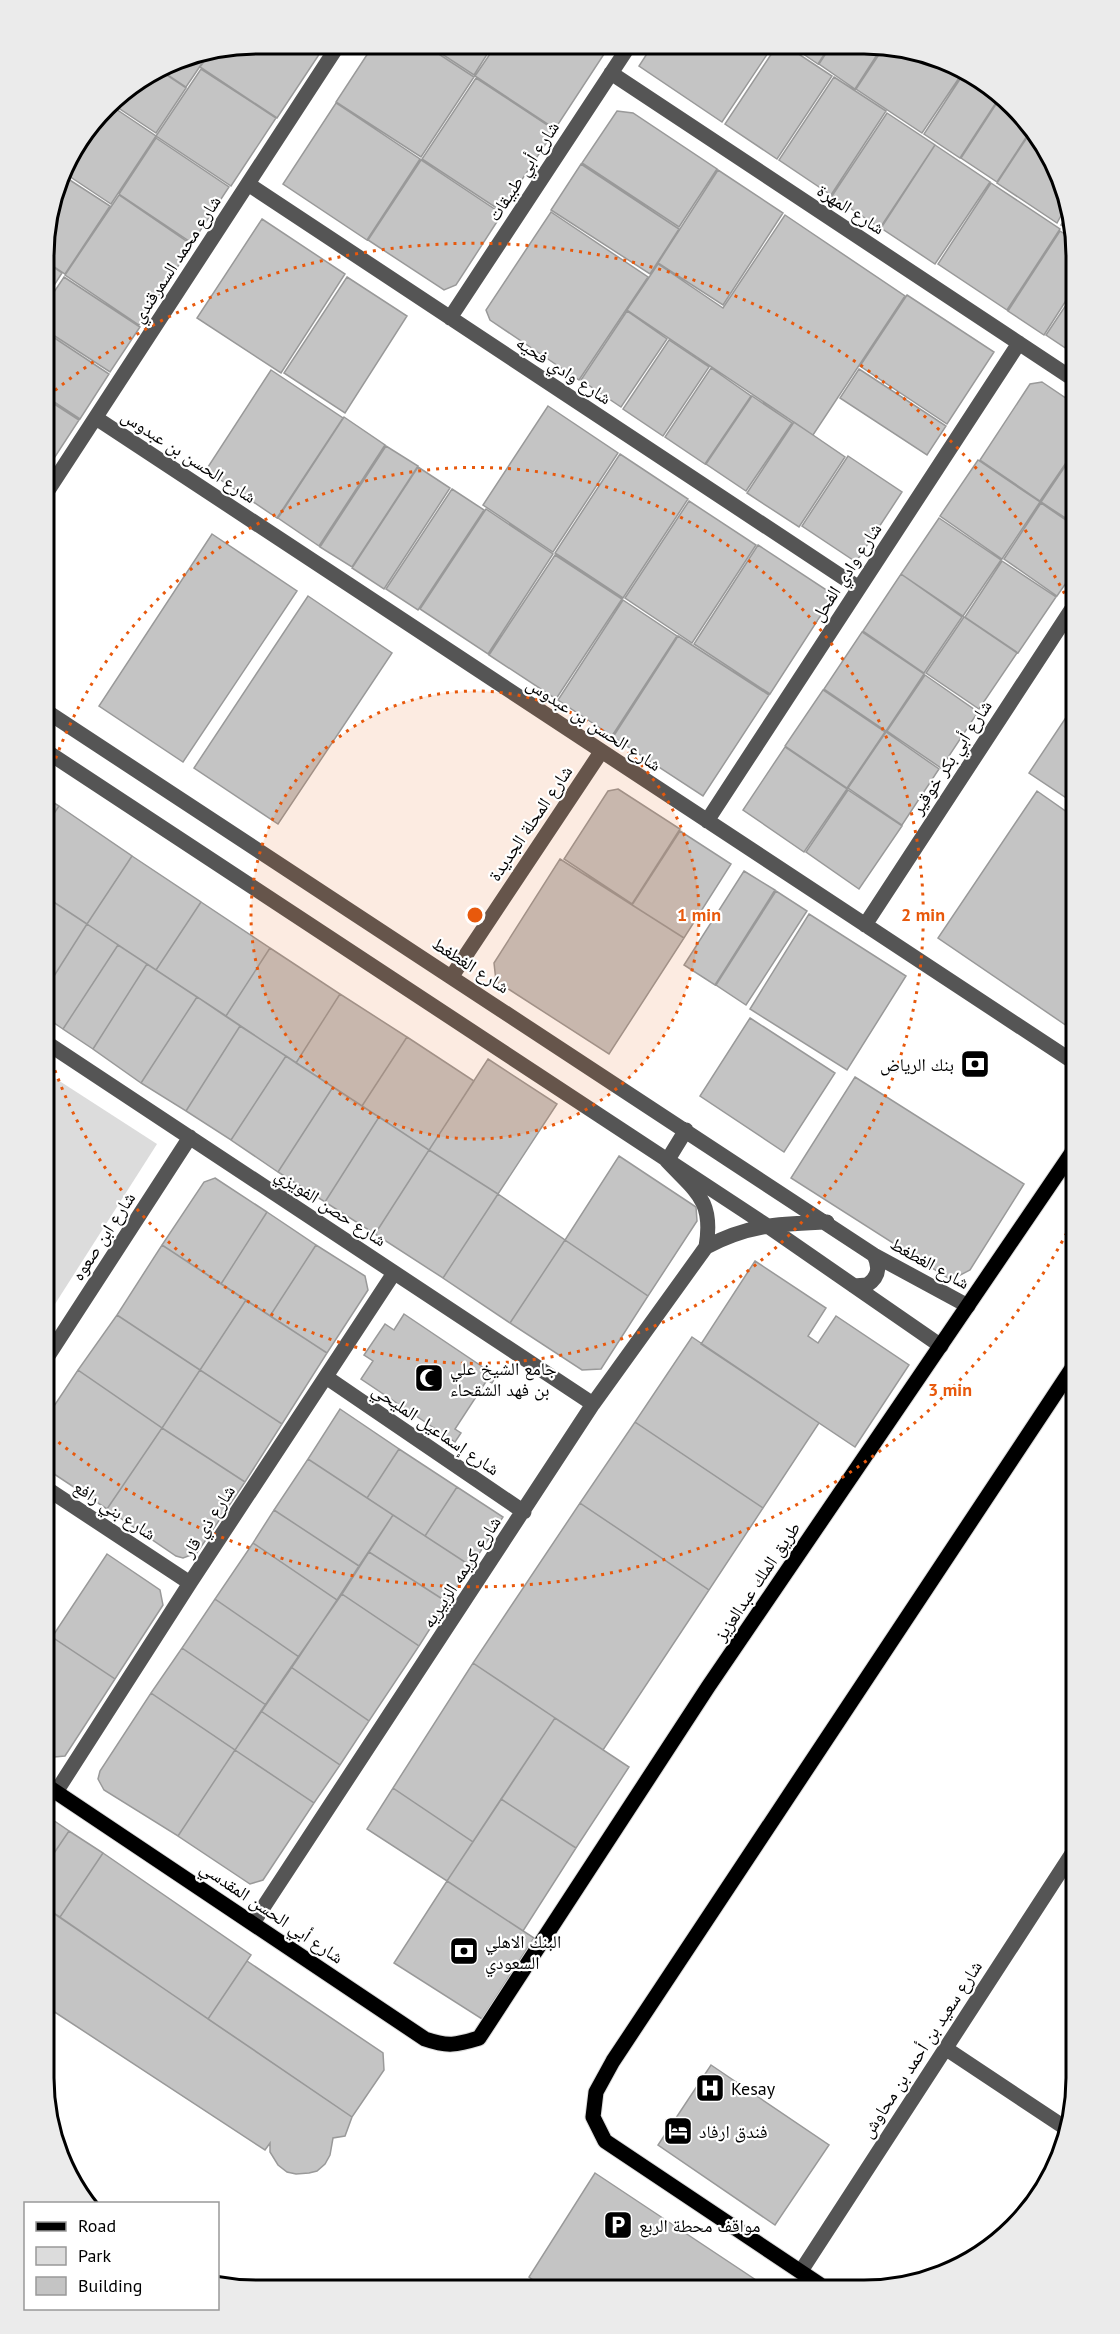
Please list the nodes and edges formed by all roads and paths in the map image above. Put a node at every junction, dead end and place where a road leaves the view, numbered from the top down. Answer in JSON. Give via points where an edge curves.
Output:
{"nodes":[{"id":1,"x":332,"y":54,"type":"edge"},
{"id":2,"x":624,"y":54,"type":"edge"},
{"id":3,"x":610,"y":74,"type":"junction"},
{"id":4,"x":248,"y":184,"type":"junction"},
{"id":5,"x":450,"y":318,"type":"junction"},
{"id":6,"x":1019,"y":343,"type":"junction"},
{"id":7,"x":1066,"y":374,"type":"edge"},
{"id":8,"x":96,"y":418,"type":"junction"},
{"id":9,"x":54,"y":481,"type":"edge"},
{"id":10,"x":859,"y":588,"type":"junction"},
{"id":11,"x":1066,"y":618,"type":"edge"},
{"id":12,"x":54,"y":716,"type":"edge"},
{"id":13,"x":601,"y":752,"type":"junction"},
{"id":14,"x":54,"y":756,"type":"edge"},
{"id":15,"x":706,"y":821,"type":"junction"},
{"id":16,"x":865,"y":925,"type":"junction"},
{"id":17,"x":452,"y":976,"type":"junction"},
{"id":18,"x":54,"y":1048,"type":"edge"},
{"id":19,"x":1066,"y":1058,"type":"edge"},
{"id":20,"x":686,"y":1130,"type":"junction"},
{"id":21,"x":190,"y":1137,"type":"junction"},
{"id":22,"x":667,"y":1161,"type":"junction"},
{"id":23,"x":1066,"y":1161,"type":"edge"},
{"id":24,"x":827,"y":1222,"type":"junction"},
{"id":25,"x":766,"y":1224,"type":"junction"},
{"id":26,"x":706,"y":1247,"type":"junction"},
{"id":27,"x":874,"y":1255,"type":"junction"},
{"id":28,"x":394,"y":1273,"type":"junction"},
{"id":29,"x":854,"y":1286,"type":"junction"},
{"id":30,"x":968,"y":1306,"type":"junction"},
{"id":31,"x":941,"y":1346,"type":"junction"},
{"id":32,"x":54,"y":1347,"type":"edge"},
{"id":33,"x":326,"y":1377,"type":"junction"},
{"id":34,"x":1066,"y":1378,"type":"edge"},
{"id":35,"x":593,"y":1404,"type":"junction"},
{"id":36,"x":54,"y":1494,"type":"edge"},
{"id":37,"x":524,"y":1512,"type":"junction"},
{"id":38,"x":190,"y":1583,"type":"junction"},
{"id":39,"x":54,"y":1788,"type":"edge"},
{"id":40,"x":54,"y":1791,"type":"edge"},
{"id":41,"x":1066,"y":1863,"type":"edge"},
{"id":42,"x":253,"y":1923,"type":"junction"},
{"id":43,"x":479,"y":2038,"type":"joint"},
{"id":44,"x":945,"y":2048,"type":"junction"},
{"id":45,"x":1060,"y":2124,"type":"edge"},
{"id":46,"x":801,"y":2271,"type":"junction"},
{"id":47,"x":813,"y":2280,"type":"edge"}],
"edges":[{"from":1,"to":4,"type":"street","name":"شارع محمد السمرقندي"},
{"from":2,"to":3,"type":"street","name":"شارع أبي طبيقات"},
{"from":3,"to":5,"type":"street","name":"شارع أبي طبيقات"},
{"from":3,"to":6,"type":"street","name":"شارع المهرة"},
{"from":4,"to":5,"type":"street","name":"شارع وادي فحيه"},
{"from":4,"to":8,"type":"street","name":"شارع محمد السمرقندي"},
{"from":5,"to":10,"type":"street","name":"شارع وادي فحيه"},
{"from":6,"to":7,"type":"street","name":"شارع المهرة"},
{"from":6,"to":10,"type":"street","name":"شارع وادي الفحل"},
{"from":8,"to":9,"type":"street","name":"شارع محمد السمرقندي"},
{"from":8,"to":13,"type":"street","name":"شارع الحسن بن عبدوس"},
{"from":10,"to":15,"type":"street","name":"شارع وادي الفحل"},
{"from":11,"to":16,"type":"street","name":"شارع أبي بكر خوقير"},
{"from":12,"to":17,"type":"street","name":"شارع الغطغط"},
{"from":13,"to":15,"type":"street","name":"شارع الحسن بن عبدوس"},
{"from":13,"to":17,"type":"street","name":"شارع المحلة الجديدة"},
{"from":14,"to":22,"type":"street"},
{"from":15,"to":16,"type":"street","name":"شارع الحسن بن عبدوس"},
{"from":16,"to":19,"type":"street","name":"شارع الحسن بن عبدوس"},
{"from":17,"to":20,"type":"street","name":"شارع الغطغط"},
{"from":18,"to":21,"type":"street","name":"شارع حصن الفويزي"},
{"from":20,"to":22,"type":"street"},
{"from":20,"to":24,"type":"street","name":"شارع الغطغط"},
{"from":21,"to":28,"type":"street","name":"شارع حصن الفويزي"},
{"from":21,"to":32,"type":"street","name":"شارع ابن صعوه"},
{"from":22,"to":25,"type":"street"},
{"from":22,"to":26,"type":"street","via":[[702,1199],[708,1215]]},
{"from":23,"to":30,"type":"main road","name":"طريق الملك عبدالعزيز"},
{"from":24,"to":25,"type":"street","name":"شارع كريمه الزبيريه"},
{"from":24,"to":27,"type":"street","name":"شارع الغطغط"},
{"from":25,"to":26,"type":"street","name":"شارع كريمه الزبيريه"},
{"from":25,"to":29,"type":"street"},
{"from":26,"to":35,"type":"street","name":"شارع كريمه الزبيريه"},
{"from":27,"to":29,"type":"street","name":"شارع الغطغط","via":[[877,1275],[867,1285]]},
{"from":27,"to":30,"type":"street","name":"شارع الغطغط"},
{"from":28,"to":33,"type":"street","name":"شارع ذي قار"},
{"from":28,"to":35,"type":"street","name":"شارع حصن الفويزي"},
{"from":29,"to":31,"type":"street"},
{"from":30,"to":31,"type":"main road","name":"طريق الملك عبدالعزيز"},
{"from":31,"to":43,"type":"main road","name":"طريق الملك عبدالعزيز","via":[[708,1687]]},
{"from":33,"to":37,"type":"street","name":"شارع إسماعيل المليحي"},
{"from":33,"to":38,"type":"street","name":"شارع ذي قار"},
{"from":34,"to":46,"type":"main road","via":[[596,2092],[593,2117],[605,2140]]},
{"from":35,"to":37,"type":"street","name":"شارع كريمه الزبيريه"},
{"from":36,"to":38,"type":"street","name":"شارع بني رافع"},
{"from":37,"to":42,"type":"street","name":"شارع كريمه الزبيريه"},
{"from":38,"to":39,"type":"street","name":"شارع ذي قار"},
{"from":40,"to":42,"type":"main road","name":"شارع أبي الحسن المقدسي"},
{"from":41,"to":44,"type":"street","name":"شارع سعيد بن أحمد بن محاوش"},
{"from":42,"to":43,"type":"main road","name":"شارع أبي الحسن المقدسي","via":[[425,2039],[444,2045]]},
{"from":44,"to":45,"type":"street"},
{"from":44,"to":46,"type":"street","name":"شارع سعيد بن أحمد بن محاوش"},
{"from":46,"to":47,"type":"main road"}]}
